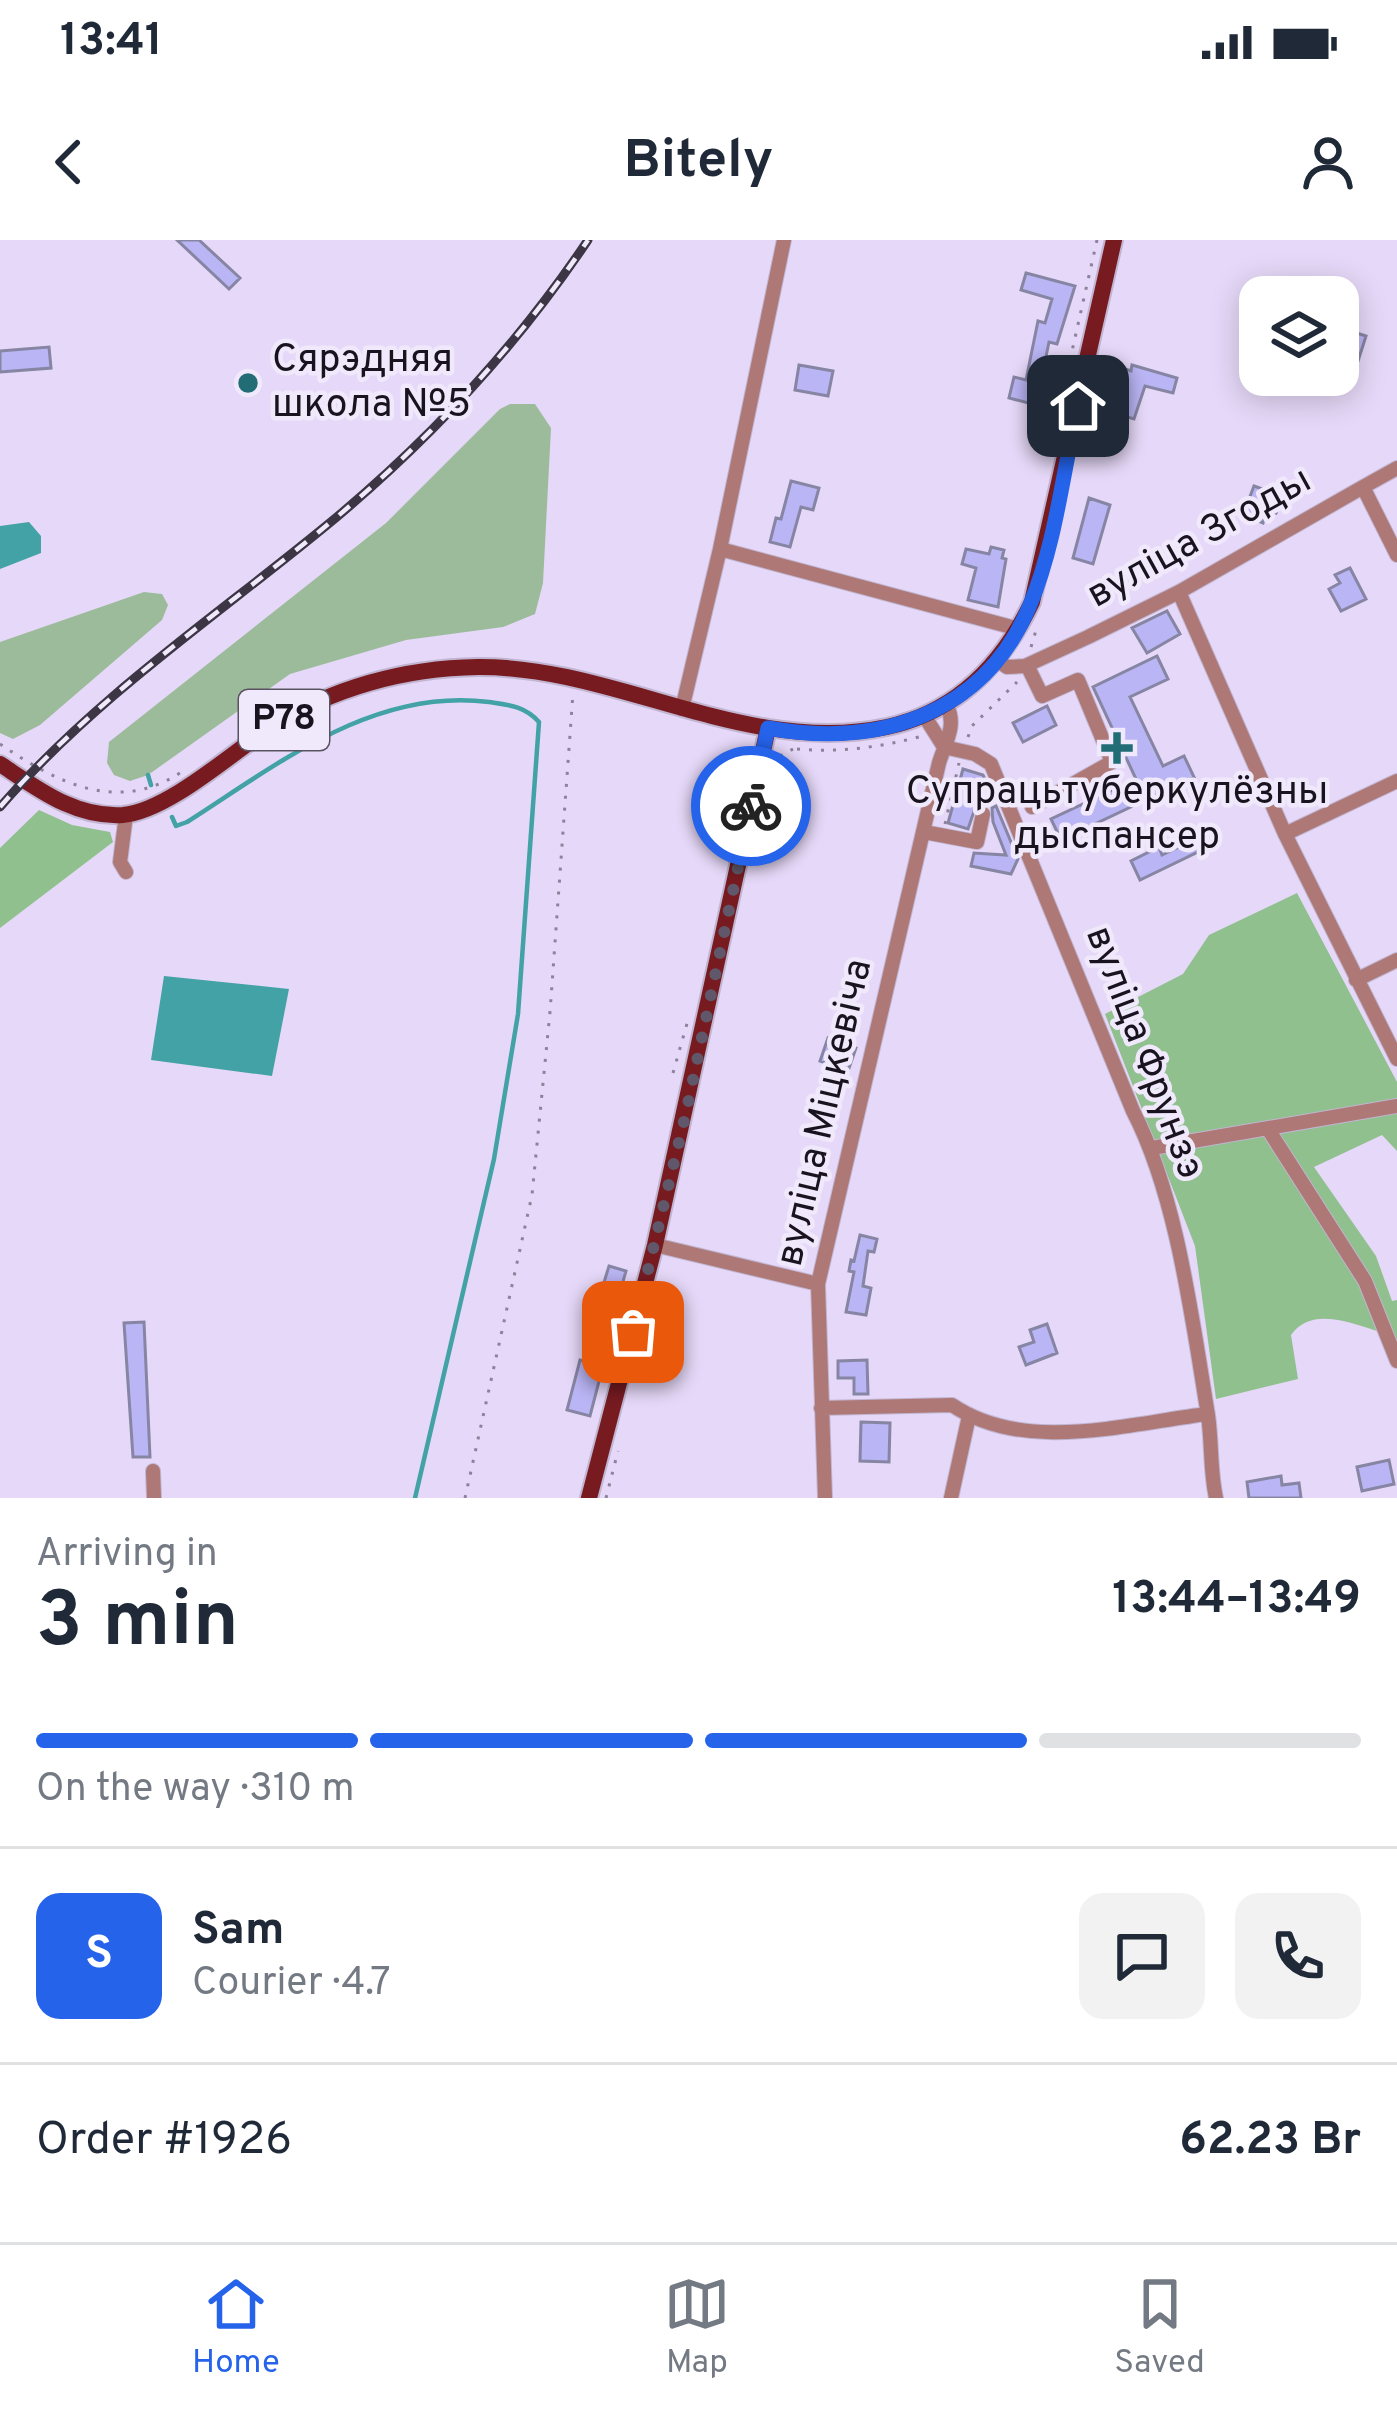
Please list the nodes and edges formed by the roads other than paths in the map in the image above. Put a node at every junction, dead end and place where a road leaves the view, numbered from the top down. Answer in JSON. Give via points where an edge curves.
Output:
{"nodes":[{"id":1,"x":784,"y":240,"type":"edge"},
{"id":2,"x":1114,"y":240,"type":"edge"},
{"id":3,"x":1397,"y":468,"type":"edge"},
{"id":4,"x":1363,"y":487,"type":"junction"},
{"id":5,"x":720,"y":549,"type":"junction"},
{"id":6,"x":1397,"y":556,"type":"edge"},
{"id":7,"x":1179,"y":592,"type":"junction"},
{"id":8,"x":1019,"y":629,"type":"junction"},
{"id":9,"x":997,"y":660,"type":"junction"},
{"id":10,"x":1027,"y":665,"type":"junction"},
{"id":11,"x":947,"y":706,"type":"junction"},
{"id":12,"x":682,"y":709,"type":"junction"},
{"id":13,"x":926,"y":717,"type":"junction"},
{"id":14,"x":768,"y":728,"type":"junction"},
{"id":15,"x":944,"y":747,"type":"junction"},
{"id":16,"x":0,"y":764,"type":"edge"},
{"id":17,"x":1397,"y":782,"type":"edge"},
{"id":18,"x":1032,"y":807,"type":"dead end"},
{"id":19,"x":983,"y":814,"type":"dead end"},
{"id":20,"x":126,"y":815,"type":"junction"},
{"id":21,"x":924,"y":832,"type":"junction"},
{"id":22,"x":1285,"y":834,"type":"junction"},
{"id":23,"x":126,"y":872,"type":"dead end"},
{"id":24,"x":1397,"y":960,"type":"edge"},
{"id":25,"x":1356,"y":980,"type":"junction"},
{"id":26,"x":1397,"y":1059,"type":"edge"},
{"id":27,"x":1397,"y":1106,"type":"edge"},
{"id":28,"x":1268,"y":1129,"type":"junction"},
{"id":29,"x":1152,"y":1148,"type":"junction"},
{"id":30,"x":656,"y":1245,"type":"junction"},
{"id":31,"x":818,"y":1284,"type":"junction"},
{"id":32,"x":1397,"y":1361,"type":"edge"},
{"id":33,"x":820,"y":1408,"type":"junction"},
{"id":34,"x":1208,"y":1414,"type":"junction"},
{"id":35,"x":969,"y":1416,"type":"junction"},
{"id":36,"x":153,"y":1471,"type":"dead end"},
{"id":37,"x":154,"y":1498,"type":"edge"},
{"id":38,"x":589,"y":1498,"type":"edge"},
{"id":39,"x":825,"y":1498,"type":"edge"},
{"id":40,"x":951,"y":1498,"type":"edge"},
{"id":41,"x":1216,"y":1498,"type":"edge"}],
"edges":[{"from":1,"to":5,"type":"street"},
{"from":2,"to":8,"type":"main road","via":[[1041,572]]},
{"from":3,"to":4,"type":"street"},
{"from":4,"to":6,"type":"street","name":"вуліца Згоды"},
{"from":4,"to":7,"type":"street","name":"вуліца Згоды"},
{"from":5,"to":8,"type":"street"},
{"from":5,"to":12,"type":"street"},
{"from":7,"to":10,"type":"street","name":"вуліца Згоды"},
{"from":7,"to":22,"type":"street"},
{"from":8,"to":9,"type":"main road"},
{"from":9,"to":10,"type":"street"},
{"from":9,"to":11,"type":"main road"},
{"from":10,"to":18,"type":"street","via":[[1042,696],[1078,680],[1112,762]]},
{"from":11,"to":13,"type":"main road"},
{"from":11,"to":15,"type":"street","name":"вуліца Міцкевіча"},
{"from":12,"to":14,"type":"main road","number":"Р78"},
{"from":12,"to":20,"type":"main road","number":"Р78","via":[[479,667],[361,685],[274,725],[170,796]]},
{"from":13,"to":14,"type":"main road","via":[[847,735]]},
{"from":13,"to":15,"type":"street"},
{"from":14,"to":30,"type":"main road"},
{"from":15,"to":21,"type":"street","name":"вуліца Міцкевіча"},
{"from":15,"to":29,"type":"street","name":"вуліца Фрунзэ","via":[[992,764]]},
{"from":16,"to":20,"type":"main road","via":[[70,807]]},
{"from":17,"to":22,"type":"street"},
{"from":19,"to":21,"type":"street","via":[[977,842]]},
{"from":20,"to":23,"type":"street"},
{"from":21,"to":31,"type":"street","name":"вуліца Міцкевіча"},
{"from":22,"to":25,"type":"street"},
{"from":24,"to":25,"type":"street"},
{"from":25,"to":26,"type":"street"},
{"from":27,"to":28,"type":"street"},
{"from":28,"to":29,"type":"street"},
{"from":28,"to":32,"type":"street","via":[[1365,1281]]},
{"from":29,"to":34,"type":"street","name":"вуліца Фрунзэ"},
{"from":30,"to":31,"type":"street"},
{"from":30,"to":38,"type":"main road"},
{"from":31,"to":33,"type":"street","name":"вуліца Міцкевіча"},
{"from":33,"to":35,"type":"street","via":[[952,1405]]},
{"from":33,"to":39,"type":"street","name":"вуліца Міцкевіча"},
{"from":34,"to":35,"type":"street","via":[[1050,1434]]},
{"from":34,"to":41,"type":"street","name":"вуліца Фрунзэ"},
{"from":35,"to":40,"type":"street"},
{"from":36,"to":37,"type":"street"}]}
